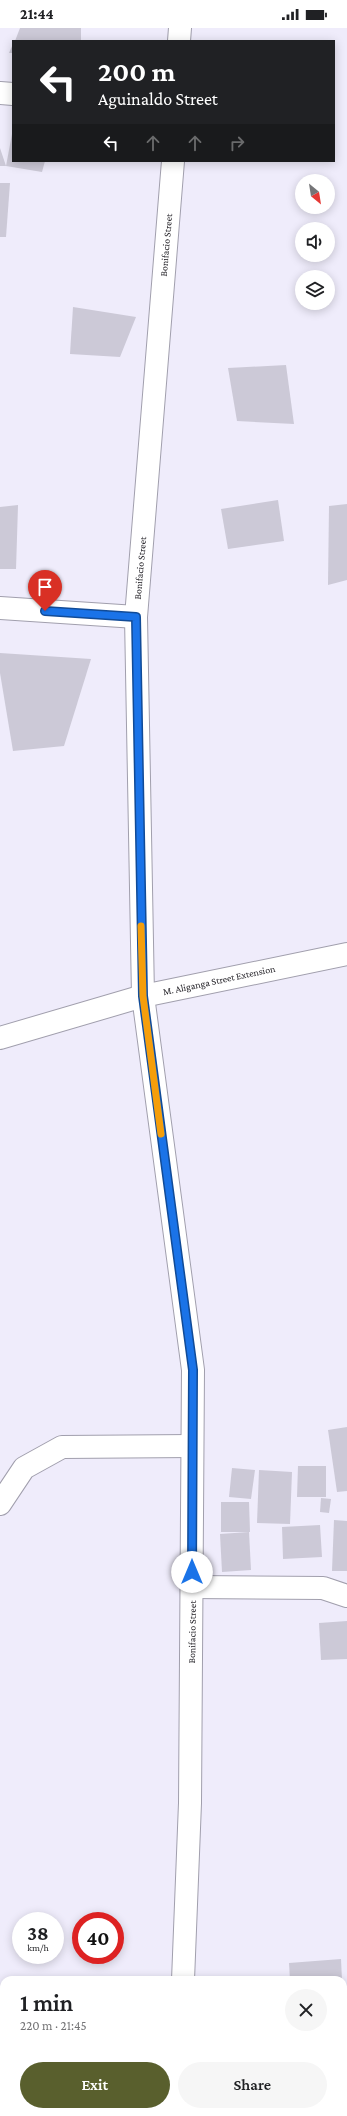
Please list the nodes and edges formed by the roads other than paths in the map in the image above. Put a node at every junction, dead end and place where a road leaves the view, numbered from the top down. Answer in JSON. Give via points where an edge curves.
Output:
{"nodes":[{"id":1,"x":180,"y":28,"type":"edge"},
{"id":2,"x":179,"y":40,"type":"edge"},
{"id":3,"x":0,"y":93,"type":"edge"},
{"id":4,"x":12,"y":94,"type":"edge"},
{"id":5,"x":173,"y":162,"type":"edge"},
{"id":6,"x":0,"y":608,"type":"edge"},
{"id":7,"x":136,"y":617,"type":"junction"},
{"id":8,"x":347,"y":954,"type":"edge"},
{"id":9,"x":143,"y":996,"type":"junction"},
{"id":10,"x":0,"y":1038,"type":"edge"},
{"id":11,"x":192,"y":1446,"type":"junction"},
{"id":12,"x":0,"y":1504,"type":"edge"},
{"id":13,"x":192,"y":1587,"type":"junction"},
{"id":14,"x":347,"y":1596,"type":"edge"},
{"id":15,"x":183,"y":1976,"type":"edge"}],
"edges":[{"from":1,"to":2,"type":"street"},
{"from":3,"to":4,"type":"street"},
{"from":5,"to":7,"type":"street","name":"Bonifacio Street"},
{"from":6,"to":7,"type":"street"},
{"from":7,"to":9,"type":"street","name":"Bonifacio Street"},
{"from":8,"to":9,"type":"street","name":"M. Aliganga Street Extension"},
{"from":9,"to":10,"type":"street","name":"M. Aliganga Street Extension"},
{"from":9,"to":11,"type":"street","name":"Bonifacio Street","via":[[193,1370]]},
{"from":11,"to":12,"type":"street","via":[[62,1447],[24,1468]]},
{"from":11,"to":13,"type":"street","name":"Bonifacio Street"},
{"from":13,"to":14,"type":"street","via":[[323,1588]]},
{"from":13,"to":15,"type":"street","name":"Bonifacio Street","via":[[190,1804]]}]}
